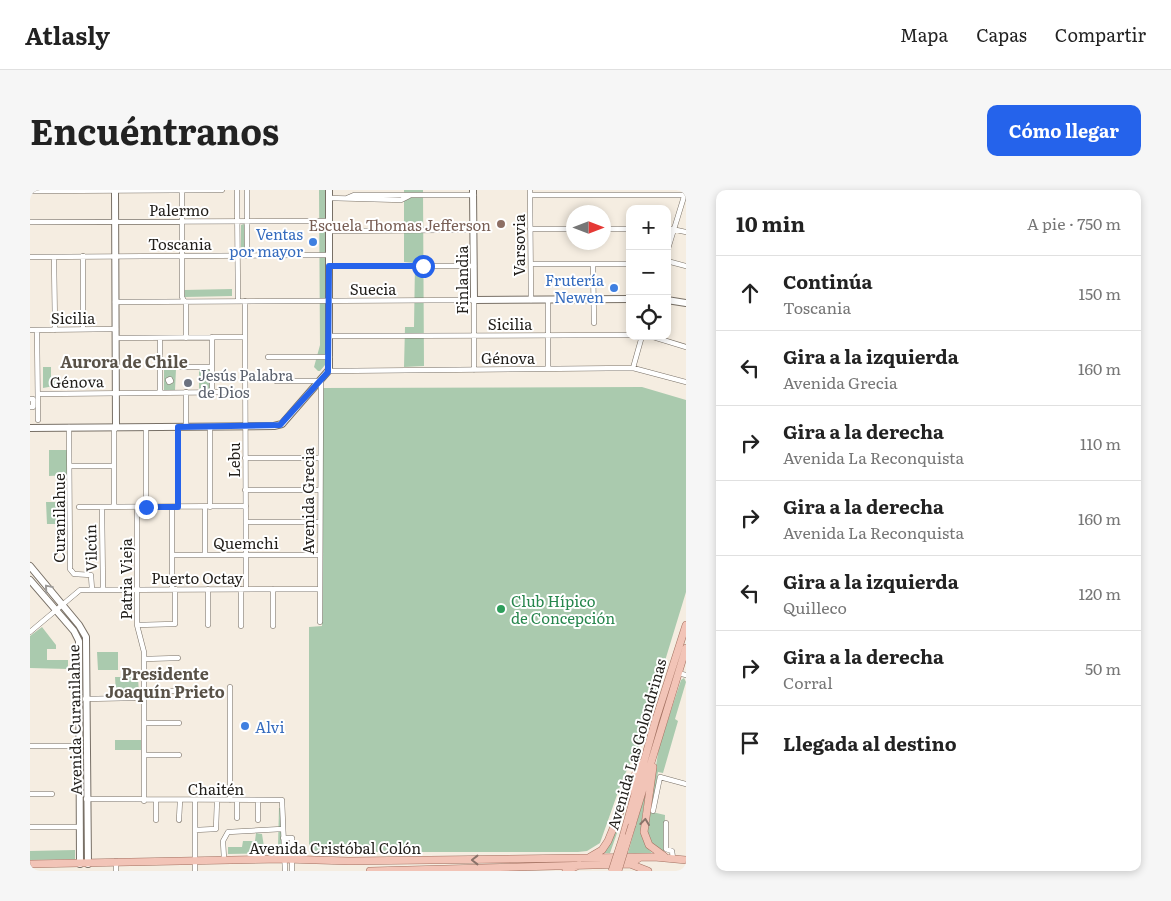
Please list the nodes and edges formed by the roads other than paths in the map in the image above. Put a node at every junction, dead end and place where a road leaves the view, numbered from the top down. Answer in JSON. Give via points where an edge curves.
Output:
{"nodes":[{"id":1,"x":84,"y":190,"type":"edge"},
{"id":2,"x":115,"y":190,"type":"edge"},
{"id":3,"x":158,"y":190,"type":"edge"},
{"id":4,"x":182,"y":190,"type":"edge"},
{"id":5,"x":222,"y":190,"type":"edge"},
{"id":6,"x":237,"y":190,"type":"edge"},
{"id":7,"x":247,"y":190,"type":"edge"},
{"id":8,"x":329,"y":190,"type":"edge"},
{"id":9,"x":30,"y":191,"type":"edge"},
{"id":10,"x":474,"y":192,"type":"edge"},
{"id":11,"x":530,"y":192,"type":"edge"},
{"id":12,"x":685,"y":193,"type":"edge"},
{"id":13,"x":329,"y":198,"type":"junction"},
{"id":14,"x":329,"y":221,"type":"junction"},
{"id":15,"x":30,"y":222,"type":"edge"},
{"id":16,"x":115,"y":222,"type":"junction"},
{"id":17,"x":182,"y":222,"type":"junction"},
{"id":18,"x":238,"y":222,"type":"junction"},
{"id":19,"x":247,"y":222,"type":"junction"},
{"id":20,"x":674,"y":228,"type":"junction"},
{"id":21,"x":530,"y":229,"type":"junction"},
{"id":22,"x":566,"y":229,"type":"edge"},
{"id":23,"x":611,"y":229,"type":"edge"},
{"id":24,"x":626,"y":229,"type":"edge"},
{"id":25,"x":474,"y":230,"type":"junction"},
{"id":26,"x":329,"y":231,"type":"junction"},
{"id":27,"x":686,"y":232,"type":"edge"},
{"id":28,"x":668,"y":250,"type":"edge"},
{"id":29,"x":83,"y":256,"type":"junction"},
{"id":30,"x":115,"y":256,"type":"junction"},
{"id":31,"x":182,"y":256,"type":"junction"},
{"id":32,"x":238,"y":256,"type":"junction"},
{"id":33,"x":247,"y":256,"type":"junction"},
{"id":34,"x":329,"y":256,"type":"junction"},
{"id":35,"x":30,"y":257,"type":"edge"},
{"id":36,"x":54,"y":257,"type":"junction"},
{"id":37,"x":671,"y":262,"type":"edge"},
{"id":38,"x":531,"y":264,"type":"junction"},
{"id":39,"x":592,"y":264,"type":"junction"},
{"id":40,"x":626,"y":264,"type":"edge"},
{"id":41,"x":329,"y":266,"type":"junction"},
{"id":42,"x":474,"y":266,"type":"junction"},
{"id":43,"x":686,"y":266,"type":"edge"},
{"id":44,"x":626,"y":299,"type":"edge"},
{"id":45,"x":474,"y":300,"type":"junction"},
{"id":46,"x":531,"y":300,"type":"junction"},
{"id":47,"x":548,"y":300,"type":"junction"},
{"id":48,"x":593,"y":300,"type":"junction"},
{"id":49,"x":184,"y":301,"type":"junction"},
{"id":50,"x":238,"y":301,"type":"junction"},
{"id":51,"x":245,"y":301,"type":"junction"},
{"id":52,"x":330,"y":301,"type":"junction"},
{"id":53,"x":671,"y":301,"type":"edge"},
{"id":54,"x":115,"y":302,"type":"junction"},
{"id":55,"x":686,"y":304,"type":"edge"},
{"id":56,"x":594,"y":323,"type":"dead end"},
{"id":57,"x":83,"y":329,"type":"junction"},
{"id":58,"x":116,"y":329,"type":"junction"},
{"id":59,"x":30,"y":330,"type":"edge"},
{"id":60,"x":37,"y":330,"type":"junction"},
{"id":61,"x":55,"y":330,"type":"junction"},
{"id":62,"x":474,"y":335,"type":"junction"},
{"id":63,"x":548,"y":335,"type":"junction"},
{"id":64,"x":626,"y":335,"type":"edge"},
{"id":65,"x":330,"y":336,"type":"junction"},
{"id":66,"x":212,"y":337,"type":"junction"},
{"id":67,"x":245,"y":337,"type":"junction"},
{"id":68,"x":116,"y":338,"type":"junction"},
{"id":69,"x":160,"y":338,"type":"junction"},
{"id":70,"x":186,"y":338,"type":"junction"},
{"id":71,"x":641,"y":340,"type":"edge"},
{"id":72,"x":663,"y":340,"type":"edge"},
{"id":73,"x":686,"y":347,"type":"edge"},
{"id":74,"x":268,"y":357,"type":"dead end"},
{"id":75,"x":330,"y":357,"type":"junction"},
{"id":76,"x":160,"y":367,"type":"junction"},
{"id":77,"x":212,"y":367,"type":"junction"},
{"id":78,"x":633,"y":368,"type":"junction"},
{"id":79,"x":548,"y":369,"type":"junction"},
{"id":80,"x":474,"y":370,"type":"junction"},
{"id":81,"x":329,"y":371,"type":"junction"},
{"id":82,"x":276,"y":381,"type":"dead end"},
{"id":83,"x":321,"y":381,"type":"junction"},
{"id":84,"x":686,"y":382,"type":"edge"},
{"id":85,"x":160,"y":392,"type":"junction"},
{"id":86,"x":186,"y":392,"type":"junction"},
{"id":87,"x":212,"y":392,"type":"junction"},
{"id":88,"x":245,"y":392,"type":"junction"},
{"id":89,"x":116,"y":393,"type":"junction"},
{"id":90,"x":38,"y":394,"type":"junction"},
{"id":91,"x":30,"y":399,"type":"edge"},
{"id":92,"x":30,"y":407,"type":"edge"},
{"id":93,"x":38,"y":420,"type":"dead end"},
{"id":94,"x":116,"y":427,"type":"junction"},
{"id":95,"x":146,"y":427,"type":"junction"},
{"id":96,"x":178,"y":427,"type":"junction"},
{"id":97,"x":186,"y":427,"type":"junction"},
{"id":98,"x":210,"y":427,"type":"junction"},
{"id":99,"x":245,"y":427,"type":"junction"},
{"id":100,"x":30,"y":428,"type":"edge"},
{"id":101,"x":69,"y":428,"type":"junction"},
{"id":102,"x":245,"y":458,"type":"junction"},
{"id":103,"x":320,"y":458,"type":"junction"},
{"id":104,"x":70,"y":466,"type":"junction"},
{"id":105,"x":114,"y":466,"type":"junction"},
{"id":106,"x":246,"y":490,"type":"junction"},
{"id":107,"x":320,"y":490,"type":"junction"},
{"id":108,"x":246,"y":506,"type":"junction"},
{"id":109,"x":79,"y":507,"type":"dead end"},
{"id":110,"x":102,"y":507,"type":"junction"},
{"id":111,"x":114,"y":507,"type":"junction"},
{"id":112,"x":137,"y":507,"type":"junction"},
{"id":113,"x":146,"y":507,"type":"junction"},
{"id":114,"x":172,"y":507,"type":"junction"},
{"id":115,"x":178,"y":507,"type":"junction"},
{"id":116,"x":208,"y":507,"type":"junction"},
{"id":117,"x":246,"y":522,"type":"junction"},
{"id":118,"x":320,"y":522,"type":"junction"},
{"id":119,"x":172,"y":555,"type":"junction"},
{"id":120,"x":205,"y":555,"type":"junction"},
{"id":121,"x":246,"y":555,"type":"junction"},
{"id":122,"x":320,"y":555,"type":"junction"},
{"id":123,"x":30,"y":566,"type":"edge"},
{"id":124,"x":30,"y":580,"type":"edge"},
{"id":125,"x":174,"y":589,"type":"junction"},
{"id":126,"x":208,"y":589,"type":"junction"},
{"id":127,"x":244,"y":589,"type":"junction"},
{"id":128,"x":273,"y":589,"type":"junction"},
{"id":129,"x":320,"y":589,"type":"junction"},
{"id":130,"x":92,"y":590,"type":"junction"},
{"id":131,"x":103,"y":590,"type":"junction"},
{"id":132,"x":137,"y":590,"type":"junction"},
{"id":133,"x":62,"y":604,"type":"junction"},
{"id":134,"x":56,"y":610,"type":"junction"},
{"id":135,"x":320,"y":622,"type":"dead end"},
{"id":136,"x":137,"y":625,"type":"junction"},
{"id":137,"x":208,"y":625,"type":"dead end"},
{"id":138,"x":686,"y":625,"type":"edge"},
{"id":139,"x":241,"y":626,"type":"dead end"},
{"id":140,"x":273,"y":626,"type":"dead end"},
{"id":141,"x":30,"y":632,"type":"edge"},
{"id":142,"x":686,"y":648,"type":"edge"},
{"id":143,"x":144,"y":658,"type":"junction"},
{"id":144,"x":178,"y":658,"type":"dead end"},
{"id":145,"x":678,"y":673,"type":"junction"},
{"id":146,"x":686,"y":675,"type":"edge"},
{"id":147,"x":230,"y":687,"type":"dead end"},
{"id":148,"x":144,"y":691,"type":"junction"},
{"id":149,"x":179,"y":691,"type":"dead end"},
{"id":150,"x":134,"y":698,"type":"dead end"},
{"id":151,"x":79,"y":699,"type":"junction"},
{"id":152,"x":87,"y":699,"type":"junction"},
{"id":153,"x":179,"y":722,"type":"dead end"},
{"id":154,"x":144,"y":723,"type":"junction"},
{"id":155,"x":655,"y":745,"type":"junction"},
{"id":156,"x":30,"y":746,"type":"edge"},
{"id":157,"x":79,"y":746,"type":"junction"},
{"id":158,"x":87,"y":746,"type":"junction"},
{"id":159,"x":646,"y":752,"type":"junction"},
{"id":160,"x":144,"y":755,"type":"junction"},
{"id":161,"x":179,"y":755,"type":"dead end"},
{"id":162,"x":686,"y":784,"type":"edge"},
{"id":163,"x":30,"y":794,"type":"edge"},
{"id":164,"x":52,"y":794,"type":"dead end"},
{"id":165,"x":79,"y":799,"type":"junction"},
{"id":166,"x":87,"y":799,"type":"junction"},
{"id":167,"x":180,"y":800,"type":"junction"},
{"id":168,"x":195,"y":800,"type":"junction"},
{"id":169,"x":217,"y":800,"type":"junction"},
{"id":170,"x":230,"y":800,"type":"junction"},
{"id":171,"x":237,"y":800,"type":"junction"},
{"id":172,"x":258,"y":800,"type":"junction"},
{"id":173,"x":144,"y":801,"type":"junction"},
{"id":174,"x":156,"y":801,"type":"junction"},
{"id":175,"x":654,"y":811,"type":"dead end"},
{"id":176,"x":238,"y":818,"type":"dead end"},
{"id":177,"x":156,"y":820,"type":"dead end"},
{"id":178,"x":179,"y":820,"type":"dead end"},
{"id":179,"x":258,"y":820,"type":"dead end"},
{"id":180,"x":666,"y":823,"type":"dead end"},
{"id":181,"x":629,"y":825,"type":"junction"},
{"id":182,"x":30,"y":827,"type":"edge"},
{"id":183,"x":80,"y":827,"type":"junction"},
{"id":184,"x":195,"y":830,"type":"junction"},
{"id":185,"x":282,"y":830,"type":"junction"},
{"id":186,"x":283,"y":838,"type":"junction"},
{"id":187,"x":640,"y":857,"type":"junction"},
{"id":188,"x":576,"y":858,"type":"junction"},
{"id":189,"x":671,"y":858,"type":"junction"},
{"id":190,"x":288,"y":859,"type":"junction"},
{"id":191,"x":195,"y":860,"type":"junction"},
{"id":192,"x":224,"y":860,"type":"junction"},
{"id":193,"x":686,"y":860,"type":"edge"},
{"id":194,"x":116,"y":861,"type":"junction"},
{"id":195,"x":586,"y":861,"type":"junction"},
{"id":196,"x":30,"y":864,"type":"edge"},
{"id":197,"x":84,"y":864,"type":"junction"},
{"id":198,"x":630,"y":864,"type":"junction"},
{"id":199,"x":539,"y":866,"type":"junction"},
{"id":200,"x":565,"y":867,"type":"edge"},
{"id":201,"x":116,"y":871,"type":"edge"},
{"id":202,"x":195,"y":871,"type":"edge"},
{"id":203,"x":285,"y":871,"type":"edge"},
{"id":204,"x":292,"y":871,"type":"edge"},
{"id":205,"x":370,"y":871,"type":"edge"},
{"id":206,"x":547,"y":871,"type":"edge"},
{"id":207,"x":557,"y":871,"type":"edge"},
{"id":208,"x":612,"y":871,"type":"edge"},
{"id":209,"x":618,"y":871,"type":"edge"},
{"id":210,"x":648,"y":871,"type":"edge"}],
"edges":[{"from":1,"to":2,"type":"street"},
{"from":1,"to":9,"type":"street"},
{"from":2,"to":3,"type":"street"},
{"from":2,"to":16,"type":"main road"},
{"from":3,"to":4,"type":"street"},
{"from":4,"to":5,"type":"street"},
{"from":4,"to":17,"type":"street"},
{"from":6,"to":18,"type":"street"},
{"from":7,"to":19,"type":"street"},
{"from":8,"to":13,"type":"main road"},
{"from":10,"to":13,"type":"street"},
{"from":10,"to":25,"type":"main road","name":"Finlandia"},
{"from":11,"to":12,"type":"street"},
{"from":11,"to":21,"type":"street","name":"Varsovia"},
{"from":12,"to":20,"type":"street"},
{"from":13,"to":14,"type":"main road"},
{"from":14,"to":19,"type":"street","name":"Palermo"},
{"from":14,"to":26,"type":"main road"},
{"from":15,"to":16,"type":"street","name":"Palermo"},
{"from":16,"to":17,"type":"street","name":"Palermo"},
{"from":16,"to":30,"type":"main road"},
{"from":17,"to":18,"type":"street","name":"Palermo"},
{"from":17,"to":31,"type":"street"},
{"from":18,"to":19,"type":"street","name":"Palermo"},
{"from":18,"to":32,"type":"street"},
{"from":19,"to":33,"type":"street"},
{"from":20,"to":27,"type":"street"},
{"from":20,"to":28,"type":"street"},
{"from":21,"to":22,"type":"street"},
{"from":21,"to":38,"type":"street","name":"Varsovia"},
{"from":23,"to":24,"type":"street"},
{"from":25,"to":26,"type":"street"},
{"from":25,"to":42,"type":"main road","name":"Finlandia"},
{"from":26,"to":34,"type":"main road"},
{"from":29,"to":30,"type":"street","name":"Toscania"},
{"from":29,"to":36,"type":"street","name":"Toscania"},
{"from":29,"to":57,"type":"street"},
{"from":30,"to":31,"type":"street","name":"Toscania"},
{"from":30,"to":54,"type":"main road"},
{"from":31,"to":32,"type":"street","name":"Toscania"},
{"from":31,"to":49,"type":"street"},
{"from":32,"to":33,"type":"street","name":"Toscania"},
{"from":32,"to":50,"type":"street"},
{"from":33,"to":34,"type":"street","name":"Toscania"},
{"from":34,"to":41,"type":"main road"},
{"from":35,"to":36,"type":"street","name":"Toscania"},
{"from":36,"to":61,"type":"street"},
{"from":37,"to":43,"type":"street"},
{"from":38,"to":39,"type":"street"},
{"from":38,"to":46,"type":"street","name":"Varsovia"},
{"from":39,"to":40,"type":"street"},
{"from":39,"to":48,"type":"street"},
{"from":41,"to":42,"type":"street"},
{"from":41,"to":52,"type":"main road"},
{"from":42,"to":45,"type":"main road","name":"Finlandia"},
{"from":44,"to":48,"type":"main road","name":"Suecia"},
{"from":45,"to":46,"type":"main road","name":"Suecia"},
{"from":45,"to":52,"type":"street","name":"Suecia"},
{"from":45,"to":62,"type":"street","name":"Finlandia"},
{"from":46,"to":47,"type":"main road","name":"Suecia"},
{"from":47,"to":48,"type":"main road","name":"Suecia"},
{"from":47,"to":63,"type":"street"},
{"from":48,"to":56,"type":"street"},
{"from":49,"to":50,"type":"street","name":"Suecia"},
{"from":49,"to":54,"type":"street","name":"Suecia"},
{"from":49,"to":70,"type":"street"},
{"from":50,"to":51,"type":"street","name":"Suecia"},
{"from":51,"to":52,"type":"street","name":"Suecia"},
{"from":51,"to":67,"type":"street","name":"Lebu"},
{"from":52,"to":65,"type":"main road"},
{"from":53,"to":55,"type":"main road"},
{"from":54,"to":58,"type":"main road"},
{"from":57,"to":58,"type":"street","name":"Sicilia"},
{"from":57,"to":61,"type":"street","name":"Sicilia"},
{"from":58,"to":68,"type":"main road"},
{"from":59,"to":60,"type":"street","name":"Sicilia"},
{"from":60,"to":61,"type":"street","name":"Sicilia"},
{"from":60,"to":90,"type":"street"},
{"from":62,"to":63,"type":"street","name":"Sicilia"},
{"from":62,"to":65,"type":"street","name":"Sicilia"},
{"from":62,"to":80,"type":"street","name":"Finlandia"},
{"from":63,"to":64,"type":"street","name":"Sicilia"},
{"from":63,"to":79,"type":"street"},
{"from":65,"to":75,"type":"main road"},
{"from":66,"to":67,"type":"street"},
{"from":66,"to":70,"type":"street"},
{"from":66,"to":77,"type":"street"},
{"from":67,"to":88,"type":"street","name":"Lebu"},
{"from":68,"to":69,"type":"street"},
{"from":68,"to":89,"type":"main road"},
{"from":69,"to":70,"type":"street"},
{"from":69,"to":76,"type":"street"},
{"from":71,"to":78,"type":"street"},
{"from":72,"to":73,"type":"street"},
{"from":74,"to":75,"type":"street"},
{"from":75,"to":81,"type":"main road"},
{"from":76,"to":77,"type":"street"},
{"from":76,"to":85,"type":"street"},
{"from":77,"to":87,"type":"street"},
{"from":78,"to":79,"type":"street","name":"Génova"},
{"from":78,"to":84,"type":"street","name":"Génova"},
{"from":79,"to":80,"type":"street","name":"Génova"},
{"from":80,"to":81,"type":"street","name":"Génova"},
{"from":81,"to":83,"type":"main road"},
{"from":82,"to":83,"type":"street"},
{"from":83,"to":99,"type":"main road","via":[[282,424]]},
{"from":83,"to":103,"type":"street","name":"Avenida Grecia"},
{"from":85,"to":86,"type":"street","name":"Génova"},
{"from":85,"to":89,"type":"street","name":"Génova"},
{"from":86,"to":87,"type":"street","name":"Génova"},
{"from":86,"to":97,"type":"street"},
{"from":87,"to":88,"type":"street","name":"Génova"},
{"from":88,"to":99,"type":"street","name":"Lebu"},
{"from":89,"to":90,"type":"street","name":"Génova"},
{"from":89,"to":94,"type":"main road"},
{"from":90,"to":93,"type":"street"},
{"from":91,"to":92,"type":"street","via":[[33,399],[33,407]]},
{"from":94,"to":95,"type":"main road"},
{"from":94,"to":101,"type":"main road"},
{"from":94,"to":105,"type":"street"},
{"from":95,"to":96,"type":"main road"},
{"from":95,"to":113,"type":"street"},
{"from":96,"to":97,"type":"main road"},
{"from":96,"to":115,"type":"street"},
{"from":97,"to":98,"type":"main road"},
{"from":98,"to":99,"type":"main road"},
{"from":98,"to":116,"type":"street"},
{"from":99,"to":102,"type":"street","name":"Lebu"},
{"from":100,"to":101,"type":"main road"},
{"from":101,"to":104,"type":"street","name":"Curanilahue"},
{"from":102,"to":103,"type":"street"},
{"from":102,"to":106,"type":"street","name":"Lebu"},
{"from":103,"to":107,"type":"street","name":"Avenida Grecia"},
{"from":104,"to":105,"type":"street"},
{"from":104,"to":130,"type":"street","name":"Curanilahue","via":[[70,569],[74,574],[92,575]]},
{"from":105,"to":111,"type":"street"},
{"from":106,"to":107,"type":"street"},
{"from":106,"to":108,"type":"street","name":"Lebu"},
{"from":107,"to":118,"type":"street","name":"Avenida Grecia"},
{"from":108,"to":116,"type":"street"},
{"from":108,"to":117,"type":"street","name":"Lebu"},
{"from":109,"to":110,"type":"street"},
{"from":110,"to":111,"type":"street"},
{"from":110,"to":131,"type":"street","name":"Vilcún"},
{"from":111,"to":112,"type":"street"},
{"from":112,"to":113,"type":"street"},
{"from":112,"to":132,"type":"street","name":"Patria Vieja"},
{"from":113,"to":114,"type":"street"},
{"from":114,"to":115,"type":"street"},
{"from":114,"to":119,"type":"street"},
{"from":115,"to":116,"type":"street"},
{"from":116,"to":120,"type":"street"},
{"from":117,"to":118,"type":"street"},
{"from":117,"to":121,"type":"street","name":"Lebu"},
{"from":118,"to":122,"type":"street","name":"Avenida Grecia"},
{"from":119,"to":120,"type":"street","name":"Quemchi"},
{"from":119,"to":125,"type":"street"},
{"from":120,"to":121,"type":"street","name":"Quemchi"},
{"from":121,"to":122,"type":"street","name":"Quemchi"},
{"from":121,"to":127,"type":"street","name":"Lebu"},
{"from":122,"to":129,"type":"street","name":"Avenida Grecia"},
{"from":133,"to":123,"type":"main road","name":"Avenida Curanilahue","one_way":true},
{"from":124,"to":134,"type":"main road","name":"Avenida Curanilahue"},
{"from":125,"to":126,"type":"street","name":"Puerto Octay"},
{"from":125,"to":132,"type":"street","name":"Puerto Octay"},
{"from":125,"to":136,"type":"street","via":[[175,624]]},
{"from":126,"to":127,"type":"street","name":"Puerto Octay"},
{"from":126,"to":137,"type":"street"},
{"from":127,"to":128,"type":"street","name":"Puerto Octay"},
{"from":127,"to":139,"type":"street","name":"Lebu"},
{"from":128,"to":129,"type":"street","name":"Puerto Octay"},
{"from":128,"to":140,"type":"street"},
{"from":129,"to":135,"type":"street","name":"Avenida Grecia"},
{"from":130,"to":131,"type":"street","name":"Puerto Octay"},
{"from":130,"to":133,"type":"street","name":"Puerto Octay","via":[[78,590]]},
{"from":131,"to":132,"type":"street","name":"Puerto Octay"},
{"from":132,"to":136,"type":"street","name":"Patria Vieja"},
{"from":133,"to":134,"type":"street","name":"Puerto Octay"},
{"from":133,"to":152,"type":"main road","name":"Avenida Curanilahue","via":[[86,637]]},
{"from":134,"to":141,"type":"street","name":"Puerto Octay"},
{"from":134,"to":151,"type":"main road","name":"Avenida Curanilahue","via":[[78,638]]},
{"from":136,"to":143,"type":"street","name":"Patria Vieja"},
{"from":138,"to":159,"type":"main road","name":"Avenida Las Golondrinas"},
{"from":142,"to":145,"type":"main road","name":"Avenida Las Golondrinas"},
{"from":143,"to":144,"type":"street"},
{"from":143,"to":148,"type":"street","name":"Patria Vieja"},
{"from":145,"to":146,"type":"street"},
{"from":145,"to":155,"type":"main road","name":"Avenida Las Golondrinas"},
{"from":147,"to":170,"type":"street"},
{"from":148,"to":149,"type":"street"},
{"from":148,"to":154,"type":"street","name":"Patria Vieja"},
{"from":150,"to":152,"type":"street"},
{"from":151,"to":152,"type":"street"},
{"from":151,"to":157,"type":"main road","name":"Avenida Curanilahue"},
{"from":152,"to":158,"type":"main road","name":"Avenida Curanilahue"},
{"from":153,"to":154,"type":"street"},
{"from":154,"to":160,"type":"street","name":"Patria Vieja"},
{"from":155,"to":181,"type":"main road","name":"Avenida Las Golondrinas"},
{"from":189,"to":155,"type":"main road","one_way":true,"via":[[650,847],[644,832]]},
{"from":156,"to":157,"type":"street"},
{"from":157,"to":158,"type":"street"},
{"from":157,"to":165,"type":"main road","name":"Avenida Curanilahue"},
{"from":158,"to":166,"type":"main road","name":"Avenida Curanilahue"},
{"from":159,"to":181,"type":"main road","name":"Avenida Las Golondrinas"},
{"from":159,"to":195,"type":"main road","via":[[628,786],[606,844]]},
{"from":160,"to":161,"type":"street"},
{"from":160,"to":173,"type":"street","name":"Patria Vieja"},
{"from":162,"to":175,"type":"street","via":[[660,778]]},
{"from":163,"to":164,"type":"street"},
{"from":165,"to":166,"type":"street","name":"Chaitén"},
{"from":165,"to":183,"type":"main road","name":"Avenida Curanilahue"},
{"from":166,"to":173,"type":"street","name":"Chaitén"},
{"from":166,"to":197,"type":"main road","name":"Avenida Curanilahue"},
{"from":167,"to":168,"type":"street","name":"Chaitén"},
{"from":167,"to":174,"type":"street","name":"Chaitén"},
{"from":167,"to":178,"type":"street"},
{"from":168,"to":169,"type":"street","name":"Chaitén"},
{"from":168,"to":184,"type":"street"},
{"from":169,"to":170,"type":"street","name":"Chaitén"},
{"from":169,"to":184,"type":"street","via":[[217,828]]},
{"from":170,"to":171,"type":"street","name":"Chaitén"},
{"from":171,"to":172,"type":"street","name":"Chaitén"},
{"from":171,"to":176,"type":"street"},
{"from":172,"to":179,"type":"street"},
{"from":172,"to":185,"type":"street","name":"Chaitén","via":[[282,800]]},
{"from":173,"to":174,"type":"street","name":"Chaitén"},
{"from":174,"to":177,"type":"street"},
{"from":180,"to":189,"type":"street","via":[[666,849],[672,851]]},
{"from":181,"to":208,"type":"main road","name":"Avenida Las Golondrinas","bridge":true},
{"from":181,"to":209,"type":"main road","name":"Avenida Las Golondrinas","bridge":true},
{"from":182,"to":183,"type":"street"},
{"from":183,"to":197,"type":"main road","name":"Avenida Curanilahue"},
{"from":184,"to":191,"type":"street"},
{"from":185,"to":186,"type":"street","name":"Chaitén"},
{"from":185,"to":192,"type":"street","via":[[228,832],[223,841]]},
{"from":186,"to":190,"type":"street","name":"Chaitén"},
{"from":186,"to":190,"type":"street","via":[[292,838]]},
{"from":187,"to":189,"type":"main road","name":"Avenida Cristóbal Colón"},
{"from":187,"to":195,"type":"main road","name":"Avenida Cristóbal Colón"},
{"from":187,"to":198,"type":"main road"},
{"from":188,"to":190,"type":"main road","name":"Avenida Cristóbal Colón","one_way":true},
{"from":188,"to":195,"type":"main road","name":"Avenida Cristóbal Colón"},
{"from":188,"to":200,"type":"main road"},
{"from":189,"to":193,"type":"main road","name":"Avenida Cristóbal Colón"},
{"from":190,"to":192,"type":"main road","name":"Avenida Cristóbal Colón"},
{"from":190,"to":203,"type":"street","name":"Chaitén"},
{"from":190,"to":204,"type":"street"},
{"from":191,"to":192,"type":"main road","name":"Avenida Cristóbal Colón"},
{"from":191,"to":194,"type":"main road","name":"Avenida Cristóbal Colón"},
{"from":191,"to":202,"type":"street"},
{"from":194,"to":197,"type":"main road","name":"Avenida Cristóbal Colón"},
{"from":194,"to":201,"type":"street"},
{"from":195,"to":198,"type":"main road","name":"Avenida Cristóbal Colón"},
{"from":195,"to":200,"type":"main road","name":"Avenida Cristóbal Colón"},
{"from":196,"to":197,"type":"main road","name":"Avenida Cristóbal Colón"},
{"from":198,"to":210,"type":"main road"},
{"from":199,"to":200,"type":"main road","name":"Avenida Cristóbal Colón"},
{"from":199,"to":205,"type":"main road","name":"Avenida Cristóbal Colón"},
{"from":199,"to":206,"type":"main road"},
{"from":200,"to":207,"type":"main road"}]}
